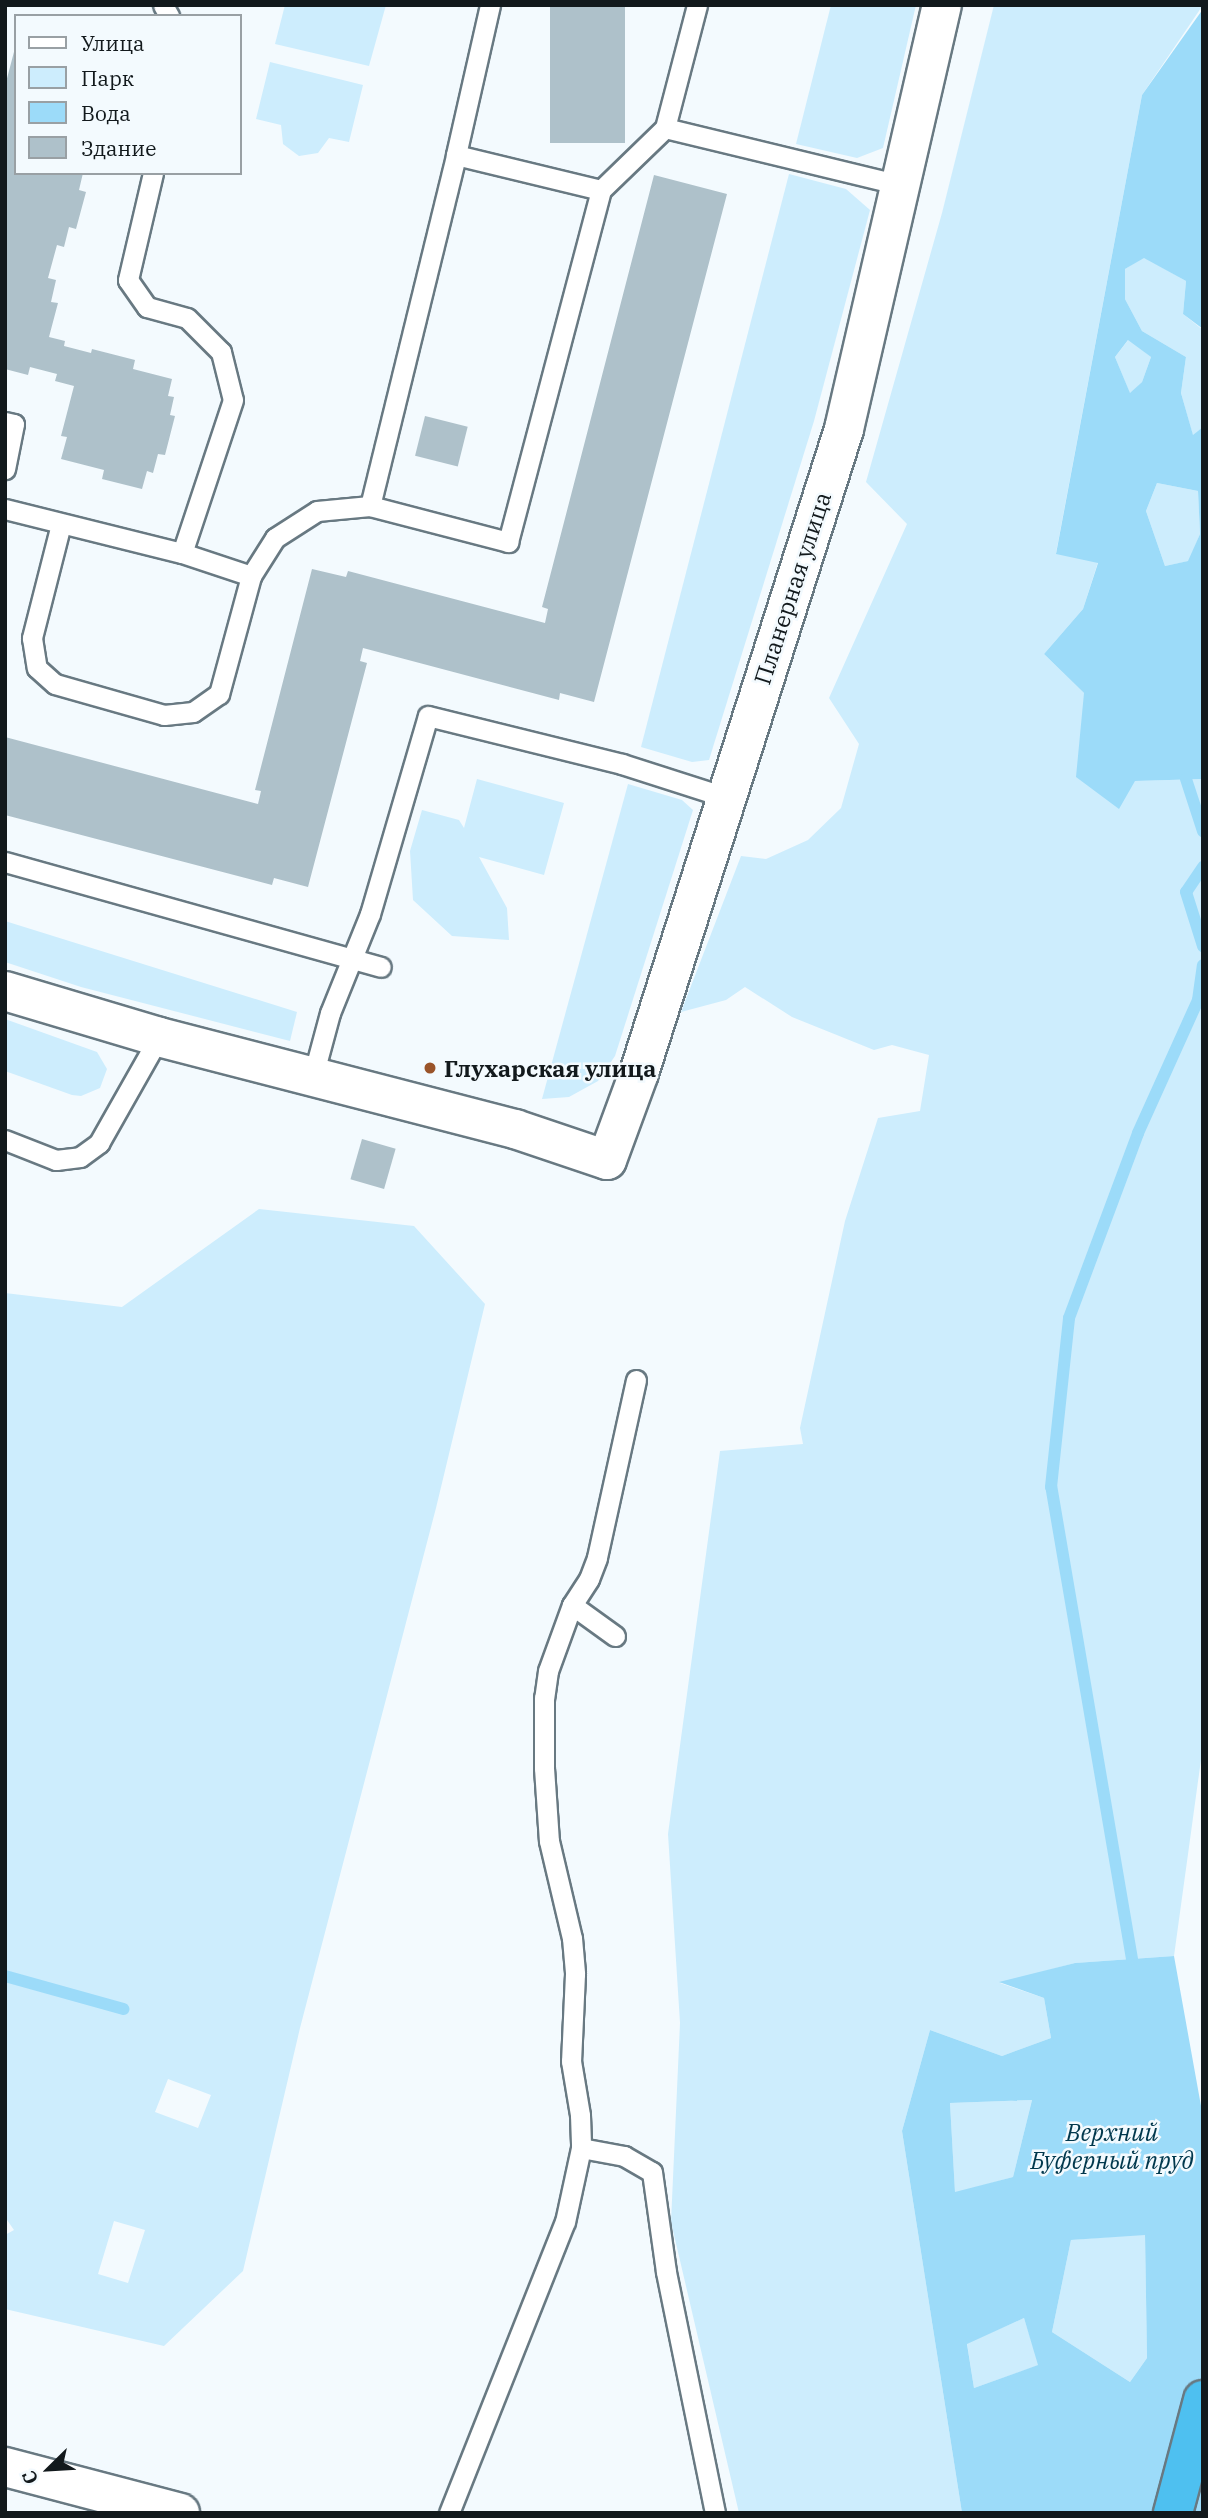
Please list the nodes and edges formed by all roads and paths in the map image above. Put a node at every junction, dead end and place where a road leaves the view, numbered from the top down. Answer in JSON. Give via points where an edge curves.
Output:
{"nodes":[{"id":1,"x":490,"y":5,"type":"edge"},
{"id":2,"x":697,"y":5,"type":"edge"},
{"id":3,"x":942,"y":5,"type":"edge"},
{"id":4,"x":665,"y":128,"type":"junction"},
{"id":5,"x":456,"y":155,"type":"junction"},
{"id":6,"x":153,"y":175,"type":"edge"},
{"id":7,"x":901,"y":185,"type":"junction"},
{"id":8,"x":601,"y":190,"type":"junction"},
{"id":9,"x":5,"y":422,"type":"edge"},
{"id":10,"x":5,"y":469,"type":"edge"},
{"id":11,"x":370,"y":506,"type":"junction"},
{"id":12,"x":5,"y":509,"type":"edge"},
{"id":13,"x":61,"y":524,"type":"junction"},
{"id":14,"x":182,"y":553,"type":"junction"},
{"id":15,"x":251,"y":576,"type":"junction"},
{"id":16,"x":725,"y":797,"type":"junction"},
{"id":17,"x":5,"y":862,"type":"edge"},
{"id":18,"x":352,"y":959,"type":"junction"},
{"id":19,"x":381,"y":967,"type":"dead end"},
{"id":20,"x":5,"y":990,"type":"edge"},
{"id":21,"x":159,"y":1037,"type":"junction"},
{"id":22,"x":313,"y":1076,"type":"junction"},
{"id":23,"x":5,"y":1140,"type":"edge"},
{"id":24,"x":636,"y":1380,"type":"dead end"},
{"id":25,"x":572,"y":1605,"type":"junction"},
{"id":26,"x":615,"y":1636,"type":"dead end"},
{"id":27,"x":581,"y":2148,"type":"junction"},
{"id":28,"x":1203,"y":2400,"type":"edge"},
{"id":29,"x":5,"y":2466,"type":"edge"},
{"id":30,"x":180,"y":2513,"type":"edge"},
{"id":31,"x":449,"y":2513,"type":"edge"},
{"id":32,"x":715,"y":2513,"type":"edge"},
{"id":33,"x":1173,"y":2513,"type":"edge"}],
"edges":[{"from":1,"to":5,"type":"lane"},
{"from":2,"to":4,"type":"lane"},
{"from":3,"to":7,"type":"street","name":"Планерная улица"},
{"from":4,"to":7,"type":"lane"},
{"from":4,"to":8,"type":"lane"},
{"from":5,"to":8,"type":"lane"},
{"from":5,"to":11,"type":"lane"},
{"from":6,"to":14,"type":"lane","via":[[128,281],[147,307],[187,318],[221,352],[233,400]]},
{"from":7,"to":16,"type":"street","name":"Планерная улица","via":[[844,429]]},
{"from":8,"to":11,"type":"lane","via":[[508,542]]},
{"from":9,"to":10,"type":"lane","via":[[14,425]]},
{"from":11,"to":15,"type":"lane","via":[[317,511],[275,538]]},
{"from":12,"to":13,"type":"lane"},
{"from":13,"to":14,"type":"lane"},
{"from":13,"to":15,"type":"lane","via":[[32,638],[37,668],[55,684],[164,715],[193,712],[219,694]]},
{"from":14,"to":15,"type":"lane"},
{"from":16,"to":18,"type":"lane","via":[[622,764],[428,716],[370,914]]},
{"from":16,"to":22,"type":"street","name":"Планерная улица","via":[[639,1073],[607,1160],[515,1129]]},
{"from":17,"to":18,"type":"lane"},
{"from":18,"to":19,"type":"lane"},
{"from":18,"to":22,"type":"lane","via":[[330,1013]]},
{"from":20,"to":21,"type":"street"},
{"from":21,"to":22,"type":"street"},
{"from":21,"to":23,"type":"lane","via":[[99,1143],[80,1157],[57,1160]]},
{"from":24,"to":25,"type":"lane","via":[[597,1558]]},
{"from":25,"to":26,"type":"lane"},
{"from":25,"to":27,"type":"lane","via":[[548,1671],[544,1768],[549,1841],[573,1950],[571,2061]]},
{"from":27,"to":31,"type":"lane","via":[[565,2222]]},
{"from":27,"to":32,"type":"lane","via":[[624,2156],[652,2172],[666,2272]]},
{"from":28,"to":33,"type":"highway"},
{"from":29,"to":30,"type":"street"}]}
